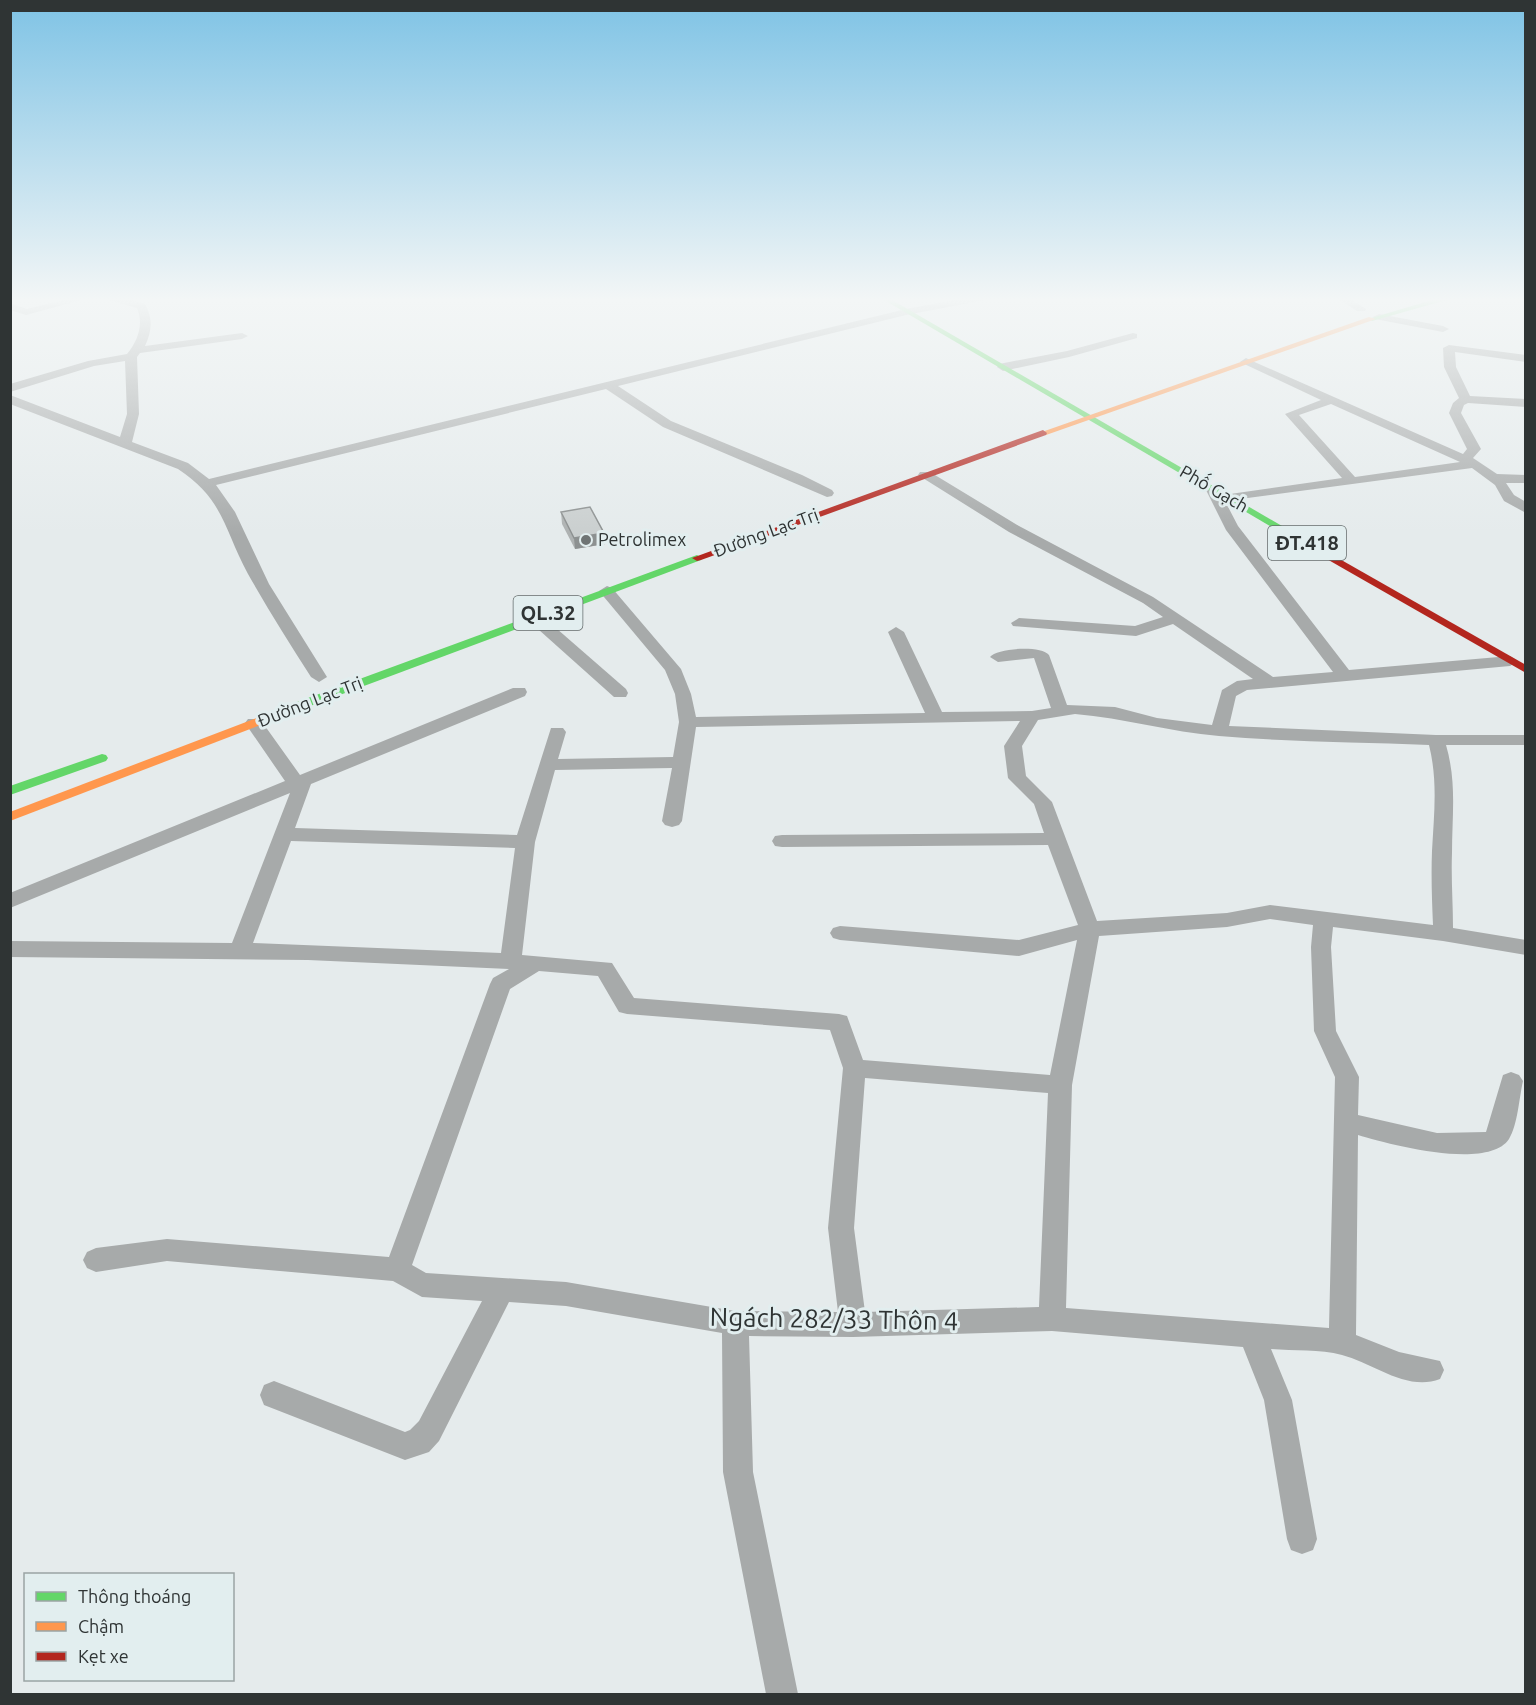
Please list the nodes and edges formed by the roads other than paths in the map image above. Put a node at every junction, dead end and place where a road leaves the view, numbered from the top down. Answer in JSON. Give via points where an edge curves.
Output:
{"nodes":[{"id":1,"x":48,"y":377,"type":"edge"},
{"id":2,"x":134,"y":377,"type":"edge"},
{"id":3,"x":642,"y":377,"type":"edge"},
{"id":4,"x":1019,"y":377,"type":"edge"},
{"id":5,"x":1164,"y":377,"type":"edge"},
{"id":6,"x":1205,"y":377,"type":"edge"},
{"id":7,"x":1279,"y":377,"type":"edge"},
{"id":8,"x":1454,"y":377,"type":"edge"},
{"id":9,"x":608,"y":385,"type":"junction"},
{"id":10,"x":10,"y":388,"type":"edge"},
{"id":11,"x":10,"y":399,"type":"edge"},
{"id":12,"x":1466,"y":399,"type":"junction"},
{"id":13,"x":1332,"y":400,"type":"junction"},
{"id":14,"x":1526,"y":403,"type":"edge"},
{"id":15,"x":1072,"y":408,"type":"junction"},
{"id":16,"x":1088,"y":418,"type":"junction"},
{"id":17,"x":1017,"y":428,"type":"dead end"},
{"id":18,"x":125,"y":442,"type":"junction"},
{"id":19,"x":1471,"y":461,"type":"junction"},
{"id":20,"x":925,"y":475,"type":"junction"},
{"id":21,"x":1492,"y":478,"type":"junction"},
{"id":22,"x":1526,"y":478,"type":"edge"},
{"id":23,"x":1352,"y":481,"type":"junction"},
{"id":24,"x":208,"y":483,"type":"junction"},
{"id":25,"x":1212,"y":488,"type":"junction"},
{"id":26,"x":833,"y":491,"type":"joint"},
{"id":27,"x":1230,"y":498,"type":"junction"},
{"id":28,"x":805,"y":501,"type":"dead end"},
{"id":29,"x":1526,"y":509,"type":"edge"},
{"id":30,"x":607,"y":591,"type":"junction"},
{"id":31,"x":535,"y":618,"type":"junction"},
{"id":32,"x":1176,"y":618,"type":"junction"},
{"id":33,"x":1019,"y":623,"type":"dead end"},
{"id":34,"x":896,"y":632,"type":"dead end"},
{"id":35,"x":998,"y":657,"type":"dead end"},
{"id":36,"x":1510,"y":662,"type":"junction"},
{"id":37,"x":1526,"y":670,"type":"edge"},
{"id":38,"x":1346,"y":676,"type":"junction"},
{"id":39,"x":319,"y":677,"type":"dead end"},
{"id":40,"x":1269,"y":682,"type":"junction"},
{"id":41,"x":519,"y":692,"type":"dead end"},
{"id":42,"x":620,"y":693,"type":"dead end"},
{"id":43,"x":1061,"y":711,"type":"junction"},
{"id":44,"x":1032,"y":716,"type":"junction"},
{"id":45,"x":936,"y":717,"type":"junction"},
{"id":46,"x":688,"y":722,"type":"junction"},
{"id":47,"x":254,"y":723,"type":"junction"},
{"id":48,"x":1219,"y":731,"type":"junction"},
{"id":49,"x":557,"y":732,"type":"dead end"},
{"id":50,"x":1436,"y":740,"type":"junction"},
{"id":51,"x":1526,"y":740,"type":"edge"},
{"id":52,"x":118,"y":752,"type":"dead end"},
{"id":53,"x":681,"y":762,"type":"junction"},
{"id":54,"x":547,"y":765,"type":"junction"},
{"id":55,"x":300,"y":784,"type":"junction"},
{"id":56,"x":10,"y":791,"type":"edge"},
{"id":57,"x":10,"y":817,"type":"edge"},
{"id":58,"x":672,"y":821,"type":"dead end"},
{"id":59,"x":282,"y":834,"type":"junction"},
{"id":60,"x":1055,"y":838,"type":"junction"},
{"id":61,"x":782,"y":841,"type":"dead end"},
{"id":62,"x":525,"y":842,"type":"junction"},
{"id":63,"x":10,"y":901,"type":"edge"},
{"id":64,"x":1324,"y":918,"type":"junction"},
{"id":65,"x":1090,"y":929,"type":"junction"},
{"id":66,"x":840,"y":933,"type":"dead end"},
{"id":67,"x":1443,"y":934,"type":"junction"},
{"id":68,"x":1526,"y":948,"type":"edge"},
{"id":69,"x":10,"y":949,"type":"edge"},
{"id":70,"x":240,"y":949,"type":"junction"},
{"id":71,"x":511,"y":962,"type":"junction"},
{"id":72,"x":536,"y":963,"type":"junction"},
{"id":73,"x":854,"y":1068,"type":"junction"},
{"id":74,"x":1511,"y":1081,"type":"dead end"},
{"id":75,"x":1060,"y":1085,"type":"junction"},
{"id":76,"x":1345,"y":1121,"type":"junction"},
{"id":77,"x":96,"y":1260,"type":"dead end"},
{"id":78,"x":397,"y":1270,"type":"junction"},
{"id":79,"x":502,"y":1289,"type":"junction"},
{"id":80,"x":1052,"y":1319,"type":"junction"},
{"id":81,"x":735,"y":1323,"type":"junction"},
{"id":82,"x":854,"y":1324,"type":"junction"},
{"id":83,"x":1252,"y":1335,"type":"junction"},
{"id":84,"x":1342,"y":1342,"type":"junction"},
{"id":85,"x":1430,"y":1370,"type":"dead end"},
{"id":86,"x":274,"y":1395,"type":"dead end"},
{"id":87,"x":1302,"y":1539,"type":"dead end"},
{"id":88,"x":782,"y":1695,"type":"edge"}],
"edges":[{"from":1,"to":10,"type":"street"},
{"from":2,"to":18,"type":"street","via":[[133,414]]},
{"from":3,"to":9,"type":"street"},
{"from":4,"to":15,"type":"main road","number":"ĐT.418"},
{"from":5,"to":15,"type":"main road"},
{"from":6,"to":16,"type":"main road","name":"Đường Lạc Trị","number":"QL.32"},
{"from":7,"to":13,"type":"street"},
{"from":8,"to":12,"type":"street"},
{"from":9,"to":24,"type":"street"},
{"from":9,"to":26,"type":"street","via":[[667,424]]},
{"from":11,"to":18,"type":"street"},
{"from":12,"to":14,"type":"street"},
{"from":12,"to":19,"type":"street","via":[[1455,413],[1474,449]]},
{"from":13,"to":19,"type":"street"},
{"from":13,"to":23,"type":"street","via":[[1292,414]]},
{"from":15,"to":16,"type":"main road","number":"ĐT.418"},
{"from":15,"to":17,"type":"main road"},
{"from":16,"to":20,"type":"main road","name":"Đường Lạc Trị","number":"QL.32"},
{"from":16,"to":25,"type":"main road","name":"Phố Gạch","number":"ĐT.418"},
{"from":18,"to":24,"type":"street","via":[[183,466]]},
{"from":19,"to":21,"type":"street"},
{"from":19,"to":23,"type":"street"},
{"from":20,"to":30,"type":"main road","name":"Đường Lạc Trị","number":"QL.32"},
{"from":20,"to":32,"type":"street"},
{"from":21,"to":22,"type":"street"},
{"from":21,"to":29,"type":"street","via":[[1509,498]]},
{"from":23,"to":27,"type":"street"},
{"from":24,"to":39,"type":"street","via":[[236,526],[253,569]]},
{"from":25,"to":27,"type":"main road","name":"Phố Gạch","number":"ĐT.418"},
{"from":25,"to":38,"type":"street","via":[[1231,527]]},
{"from":26,"to":28,"type":"main road","name":"Đường Lạc Trị"},
{"from":27,"to":36,"type":"main road","name":"Phố Gạch","number":"ĐT.418"},
{"from":30,"to":31,"type":"main road","name":"Đường Lạc Trị","number":"QL.32"},
{"from":30,"to":46,"type":"street","via":[[674,669]]},
{"from":31,"to":42,"type":"street"},
{"from":31,"to":47,"type":"main road","name":"Đường Lạc Trị","number":"QL.32"},
{"from":32,"to":33,"type":"street","via":[[1136,631]]},
{"from":32,"to":40,"type":"street"},
{"from":34,"to":45,"type":"street"},
{"from":35,"to":43,"type":"street","via":[[1041,655]]},
{"from":36,"to":37,"type":"main road","name":"Phố Gạch","number":"ĐT.418"},
{"from":36,"to":38,"type":"street"},
{"from":38,"to":40,"type":"street"},
{"from":40,"to":48,"type":"street","via":[[1233,689],[1228,694]]},
{"from":41,"to":55,"type":"street"},
{"from":43,"to":44,"type":"street"},
{"from":43,"to":48,"type":"street","via":[[1115,712],[1156,723]]},
{"from":44,"to":45,"type":"street"},
{"from":44,"to":60,"type":"street","via":[[1013,746],[1017,778],[1043,802]]},
{"from":45,"to":46,"type":"street"},
{"from":46,"to":53,"type":"street"},
{"from":47,"to":55,"type":"street"},
{"from":47,"to":57,"type":"main road","name":"Đường Lạc Trị","number":"QL.32"},
{"from":48,"to":50,"type":"street"},
{"from":49,"to":54,"type":"street"},
{"from":50,"to":51,"type":"street"},
{"from":50,"to":67,"type":"street","via":[[1444,768]]},
{"from":52,"to":56,"type":"main road"},
{"from":53,"to":54,"type":"street"},
{"from":53,"to":58,"type":"street"},
{"from":54,"to":62,"type":"street"},
{"from":55,"to":59,"type":"street"},
{"from":55,"to":63,"type":"street"},
{"from":59,"to":62,"type":"street"},
{"from":59,"to":70,"type":"street"},
{"from":60,"to":61,"type":"street"},
{"from":60,"to":65,"type":"street"},
{"from":62,"to":71,"type":"street"},
{"from":64,"to":65,"type":"street","via":[[1270,912],[1227,920]]},
{"from":64,"to":67,"type":"street"},
{"from":64,"to":76,"type":"street","via":[[1321,946],[1325,1031],[1347,1077]]},
{"from":65,"to":66,"type":"street","via":[[1019,948]]},
{"from":65,"to":75,"type":"street"},
{"from":67,"to":68,"type":"street"},
{"from":69,"to":70,"type":"street"},
{"from":70,"to":71,"type":"street"},
{"from":71,"to":72,"type":"street"},
{"from":72,"to":73,"type":"street","via":[[604,969],[627,1006],[839,1022]]},
{"from":72,"to":78,"type":"street","via":[[501,984]]},
{"from":73,"to":75,"type":"street"},
{"from":73,"to":82,"type":"street","via":[[841,1228]]},
{"from":74,"to":76,"type":"street","via":[[1500,1132],[1493,1141],[1458,1145]]},
{"from":75,"to":80,"type":"street"},
{"from":76,"to":84,"type":"street"},
{"from":77,"to":78,"type":"street","name":"Ngách 282/33 Thôn 4","via":[[167,1250]]},
{"from":78,"to":79,"type":"street","name":"Ngách 282/33 Thôn 4","via":[[422,1286]]},
{"from":79,"to":81,"type":"street","name":"Ngách 282/33 Thôn 4","via":[[566,1294]]},
{"from":79,"to":86,"type":"street","via":[[429,1431],[419,1442],[405,1446]]},
{"from":80,"to":82,"type":"street","name":"Ngách 282/33 Thôn 4"},
{"from":80,"to":83,"type":"street","name":"Ngách 282/33 Thôn 4"},
{"from":81,"to":82,"type":"street","name":"Ngách 282/33 Thôn 4"},
{"from":81,"to":88,"type":"street","via":[[738,1472]]},
{"from":83,"to":84,"type":"street","name":"Ngách 282/33 Thôn 4"},
{"from":83,"to":87,"type":"street","via":[[1278,1400]]},
{"from":84,"to":85,"type":"street","name":"Ngách 282/33 Thôn 4","via":[[1398,1365]]}]}
